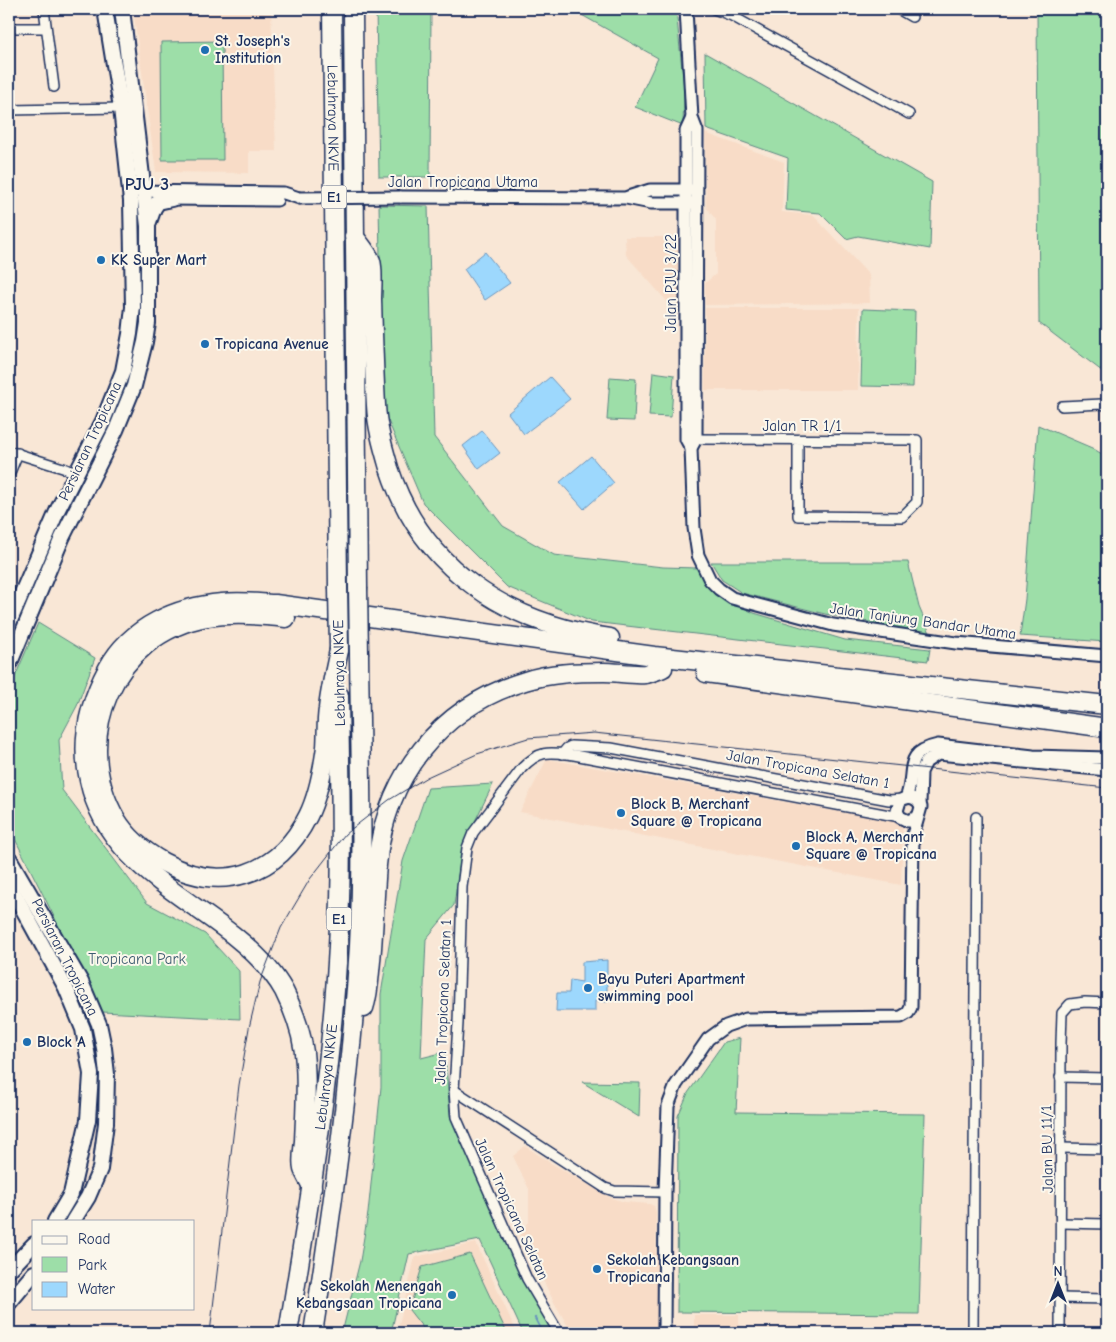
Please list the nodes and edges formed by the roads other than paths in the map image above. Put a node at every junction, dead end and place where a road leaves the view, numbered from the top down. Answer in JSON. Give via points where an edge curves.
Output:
{"nodes":[{"id":1,"x":44,"y":9,"type":"edge"},
{"id":2,"x":105,"y":9,"type":"edge"},
{"id":3,"x":122,"y":9,"type":"edge"},
{"id":4,"x":332,"y":9,"type":"edge"},
{"id":5,"x":353,"y":9,"type":"edge"},
{"id":6,"x":686,"y":9,"type":"edge"},
{"id":7,"x":714,"y":9,"type":"edge"},
{"id":8,"x":898,"y":9,"type":"edge"},
{"id":9,"x":912,"y":17,"type":"dead end"},
{"id":10,"x":9,"y":28,"type":"edge"},
{"id":11,"x":46,"y":28,"type":"junction"},
{"id":12,"x":54,"y":87,"type":"dead end"},
{"id":13,"x":120,"y":108,"type":"junction"},
{"id":14,"x":9,"y":110,"type":"edge"},
{"id":15,"x":909,"y":114,"type":"dead end"},
{"id":16,"x":692,"y":190,"type":"junction"},
{"id":17,"x":145,"y":195,"type":"junction"},
{"id":18,"x":130,"y":196,"type":"junction"},
{"id":19,"x":299,"y":198,"type":"junction"},
{"id":20,"x":626,"y":198,"type":"junction"},
{"id":21,"x":172,"y":199,"type":"junction"},
{"id":22,"x":692,"y":203,"type":"junction"},
{"id":23,"x":148,"y":226,"type":"junction"},
{"id":24,"x":354,"y":236,"type":"junction"},
{"id":25,"x":1062,"y":406,"type":"dead end"},
{"id":26,"x":1107,"y":406,"type":"edge"},
{"id":27,"x":798,"y":440,"type":"junction"},
{"id":28,"x":691,"y":442,"type":"junction"},
{"id":29,"x":13,"y":452,"type":"edge"},
{"id":30,"x":9,"y":474,"type":"edge"},
{"id":31,"x":76,"y":474,"type":"junction"},
{"id":32,"x":89,"y":482,"type":"junction"},
{"id":33,"x":694,"y":528,"type":"joint"},
{"id":34,"x":9,"y":623,"type":"edge"},
{"id":35,"x":339,"y":650,"type":"junction"},
{"id":36,"x":1107,"y":656,"type":"edge"},
{"id":37,"x":659,"y":662,"type":"junction"},
{"id":38,"x":9,"y":665,"type":"edge"},
{"id":39,"x":1107,"y":705,"type":"edge"},
{"id":40,"x":1107,"y":728,"type":"edge"},
{"id":41,"x":562,"y":754,"type":"junction"},
{"id":42,"x":1107,"y":758,"type":"edge"},
{"id":43,"x":1107,"y":770,"type":"edge"},
{"id":44,"x":904,"y":798,"type":"junction"},
{"id":45,"x":920,"y":804,"type":"junction"},
{"id":46,"x":917,"y":817,"type":"junction"},
{"id":47,"x":902,"y":818,"type":"junction"},
{"id":48,"x":976,"y":818,"type":"dead end"},
{"id":49,"x":913,"y":835,"type":"junction"},
{"id":50,"x":9,"y":858,"type":"edge"},
{"id":51,"x":9,"y":884,"type":"edge"},
{"id":52,"x":1107,"y":1002,"type":"edge"},
{"id":53,"x":353,"y":1031,"type":"junction"},
{"id":54,"x":1060,"y":1077,"type":"junction"},
{"id":55,"x":1107,"y":1078,"type":"edge"},
{"id":56,"x":454,"y":1090,"type":"junction"},
{"id":57,"x":1060,"y":1148,"type":"junction"},
{"id":58,"x":1107,"y":1149,"type":"edge"},
{"id":59,"x":312,"y":1187,"type":"junction"},
{"id":60,"x":665,"y":1192,"type":"junction"},
{"id":61,"x":56,"y":1220,"type":"edge"},
{"id":62,"x":74,"y":1220,"type":"edge"},
{"id":63,"x":1061,"y":1223,"type":"junction"},
{"id":64,"x":1107,"y":1224,"type":"edge"},
{"id":65,"x":32,"y":1246,"type":"edge"},
{"id":66,"x":9,"y":1270,"type":"edge"},
{"id":67,"x":32,"y":1275,"type":"edge"},
{"id":68,"x":1060,"y":1298,"type":"junction"},
{"id":69,"x":1107,"y":1299,"type":"edge"},
{"id":70,"x":9,"y":1303,"type":"edge"},
{"id":71,"x":288,"y":1333,"type":"edge"},
{"id":72,"x":313,"y":1333,"type":"edge"},
{"id":73,"x":559,"y":1333,"type":"edge"},
{"id":74,"x":664,"y":1333,"type":"edge"},
{"id":75,"x":973,"y":1333,"type":"edge"},
{"id":76,"x":1060,"y":1333,"type":"edge"}],
"edges":[{"from":1,"to":11,"type":"street"},
{"from":2,"to":13,"type":"main road","name":"Persiaran Tropicana"},
{"from":3,"to":17,"type":"main road","name":"Persiaran Tropicana"},
{"from":4,"to":35,"type":"highway","name":"Lebuhraya NKVE","number":"E1","bridge":true},
{"from":5,"to":24,"type":"highway","name":"Lebuhraya NKVE","number":"E1"},
{"from":6,"to":16,"type":"street","name":"Jalan PJU 3/22","via":[[692,118],[697,131]]},
{"from":7,"to":15,"type":"street"},
{"from":8,"to":9,"type":"street"},
{"from":10,"to":11,"type":"street"},
{"from":11,"to":12,"type":"street"},
{"from":13,"to":14,"type":"street"},
{"from":13,"to":18,"type":"main road","name":"Persiaran Tropicana"},
{"from":16,"to":20,"type":"street","name":"Jalan Tropicana Utama","via":[[650,190]]},
{"from":16,"to":22,"type":"street","name":"Jalan PJU 3/22"},
{"from":17,"to":18,"type":"street"},
{"from":17,"to":19,"type":"street","name":"Jalan Tropicana Utama","via":[[284,193]]},
{"from":17,"to":21,"type":"street","name":"Jalan Tropicana Utama"},
{"from":17,"to":23,"type":"main road","name":"Persiaran Tropicana"},
{"from":18,"to":31,"type":"main road","name":"Persiaran Tropicana","via":[[133,307],[127,354],[103,421]]},
{"from":19,"to":20,"type":"street","name":"Jalan Tropicana Utama","bridge":true},
{"from":19,"to":21,"type":"street","name":"Jalan Tropicana Utama"},
{"from":20,"to":22,"type":"street","name":"Jalan Tropicana Utama","via":[[651,203]]},
{"from":21,"to":23,"type":"main road","via":[[158,202]]},
{"from":22,"to":28,"type":"street","name":"Jalan PJU 3/22"},
{"from":23,"to":32,"type":"main road","name":"Persiaran Tropicana","via":[[148,323],[142,359],[116,430]]},
{"from":24,"to":37,"type":"highway","via":[[371,261],[380,436],[394,484],[422,533],[459,574],[500,604],[546,624],[638,644]]},
{"from":24,"to":53,"type":"highway","name":"Lebuhraya NKVE","number":"E1","bridge":true,"via":[[360,902]]},
{"from":25,"to":26,"type":"street"},
{"from":27,"to":27,"type":"street","name":"Jalan TR 1/1","via":[[798,516],[902,517],[917,502],[917,440]]},
{"from":27,"to":28,"type":"street","name":"Jalan TR 1/1"},
{"from":28,"to":33,"type":"street","name":"Jalan PJU 3/22"},
{"from":29,"to":30,"type":"street"},
{"from":29,"to":31,"type":"street"},
{"from":31,"to":32,"type":"main road"},
{"from":31,"to":34,"type":"main road","name":"Persiaran Tropicana"},
{"from":32,"to":38,"type":"main road","name":"Persiaran Tropicana"},
{"from":33,"to":36,"type":"street","name":"Jalan Tanjung Bandar Utama","via":[[698,555],[710,580],[732,598],[833,626],[969,645]]},
{"from":35,"to":37,"type":"highway","via":[[328,710],[326,748],[315,799],[302,826],[279,855],[244,874],[204,878],[158,860],[137,844],[117,821],[102,785],[98,753],[99,726],[108,696],[124,666],[152,640],[168,630],[206,617],[234,615],[309,619]]},
{"from":35,"to":59,"type":"highway","name":"Lebuhraya NKVE","number":"E1","via":[[341,800],[338,938],[332,1028]]},
{"from":37,"to":39,"type":"highway"},
{"from":37,"to":40,"type":"highway"},
{"from":37,"to":53,"type":"highway","via":[[645,674],[581,672],[544,676],[508,686],[457,715],[419,752],[400,783],[382,830],[367,996]]},
{"from":37,"to":59,"type":"highway","via":[[300,607],[240,602],[200,606],[162,618],[137,634],[118,652],[94,696],[86,727],[86,766],[96,805],[113,837],[141,866],[248,947],[284,990],[300,1027],[303,1043],[303,1168]]},
{"from":41,"to":44,"type":"street","name":"Jalan Tropicana Selatan 1","via":[[571,746],[611,748],[889,800]]},
{"from":41,"to":47,"type":"street","name":"Jalan Tropicana Selatan 1"},
{"from":41,"to":56,"type":"street","name":"Jalan Tropicana Selatan 1","via":[[550,752],[530,759],[473,833],[467,848],[462,887]]},
{"from":42,"to":44,"type":"street","name":"Jalan Tropicana Selatan 1","via":[[1034,756],[938,745],[926,747],[916,755]]},
{"from":43,"to":45,"type":"street","via":[[938,754],[926,762],[921,772]]},
{"from":44,"to":45,"type":"street","via":[[914,798]]},
{"from":44,"to":47,"type":"street","via":[[897,807]]},
{"from":45,"to":46,"type":"street","via":[[921,811]]},
{"from":46,"to":47,"type":"street","via":[[911,820]]},
{"from":46,"to":49,"type":"street"},
{"from":47,"to":49,"type":"street"},
{"from":48,"to":75,"type":"street"},
{"from":49,"to":60,"type":"street","via":[[911,1008],[908,1014],[746,1019],[726,1026],[708,1039],[676,1085],[668,1106]]},
{"from":50,"to":62,"type":"main road","name":"Persiaran Tropicana","via":[[81,982],[100,1024],[107,1074],[106,1123],[100,1169]]},
{"from":51,"to":61,"type":"main road","name":"Persiaran Tropicana","via":[[66,988],[83,1029],[91,1074],[88,1120],[71,1194]]},
{"from":52,"to":54,"type":"street","name":"Jalan BU 11/1","via":[[1070,1004],[1062,1013]]},
{"from":53,"to":72,"type":"highway","name":"Lebuhraya NKVE","number":"E1"},
{"from":54,"to":55,"type":"street"},
{"from":54,"to":57,"type":"street","name":"Jalan BU 11/1"},
{"from":56,"to":60,"type":"street","name":"Jalan Tropicana Selatan 1","via":[[605,1188]]},
{"from":56,"to":73,"type":"street","name":"Jalan Tropicana Selatan","via":[[456,1118],[464,1138],[527,1279]]},
{"from":57,"to":58,"type":"street"},
{"from":57,"to":63,"type":"street","name":"Jalan BU 11/1"},
{"from":59,"to":71,"type":"highway","name":"Lebuhraya NKVE","number":"E1"},
{"from":60,"to":74,"type":"street"},
{"from":63,"to":64,"type":"street"},
{"from":63,"to":68,"type":"street","name":"Jalan BU 11/1"},
{"from":65,"to":66,"type":"main road"},
{"from":67,"to":70,"type":"main road"},
{"from":68,"to":69,"type":"street"},
{"from":68,"to":76,"type":"street","name":"Jalan BU 11/1"}]}
